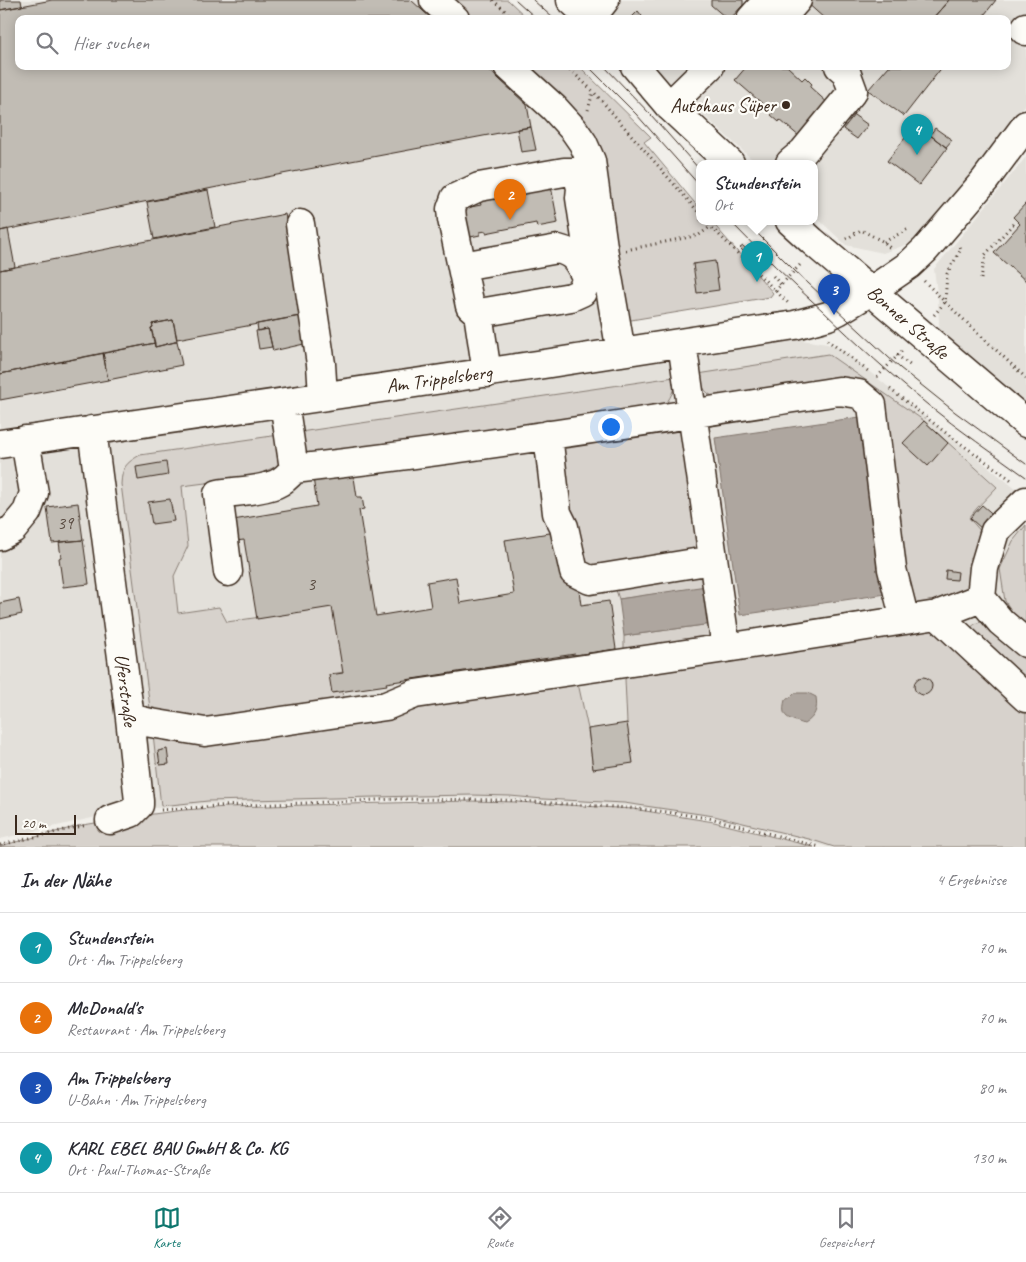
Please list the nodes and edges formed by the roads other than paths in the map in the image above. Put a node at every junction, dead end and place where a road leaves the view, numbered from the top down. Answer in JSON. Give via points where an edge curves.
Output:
{"nodes":[{"id":1,"x":434,"y":0,"type":"edge"},
{"id":2,"x":768,"y":0,"type":"edge"},
{"id":3,"x":797,"y":0,"type":"edge"},
{"id":4,"x":451,"y":15,"type":"edge"},
{"id":5,"x":755,"y":15,"type":"edge"},
{"id":6,"x":784,"y":15,"type":"edge"},
{"id":7,"x":1026,"y":27,"type":"edge"},
{"id":8,"x":1026,"y":31,"type":"edge"},
{"id":9,"x":512,"y":70,"type":"edge"},
{"id":10,"x":638,"y":70,"type":"edge"},
{"id":11,"x":706,"y":70,"type":"edge"},
{"id":12,"x":844,"y":70,"type":"edge"},
{"id":13,"x":669,"y":106,"type":"junction"},
{"id":14,"x":1026,"y":125,"type":"edge"},
{"id":15,"x":727,"y":160,"type":"edge"},
{"id":16,"x":794,"y":160,"type":"edge"},
{"id":17,"x":300,"y":224,"type":"dead end"},
{"id":18,"x":795,"y":225,"type":"edge"},
{"id":19,"x":462,"y":266,"type":"junction"},
{"id":20,"x":586,"y":277,"type":"junction"},
{"id":21,"x":871,"y":290,"type":"junction"},
{"id":22,"x":478,"y":312,"type":"junction"},
{"id":23,"x":682,"y":343,"type":"junction"},
{"id":24,"x":621,"y":352,"type":"junction"},
{"id":25,"x":487,"y":373,"type":"junction"},
{"id":26,"x":323,"y":396,"type":"junction"},
{"id":27,"x":284,"y":402,"type":"junction"},
{"id":28,"x":692,"y":414,"type":"junction"},
{"id":29,"x":1026,"y":423,"type":"edge"},
{"id":30,"x":92,"y":430,"type":"junction"},
{"id":31,"x":548,"y":435,"type":"junction"},
{"id":32,"x":13,"y":442,"type":"edge"},
{"id":33,"x":294,"y":469,"type":"junction"},
{"id":34,"x":1022,"y":492,"type":"edge"},
{"id":35,"x":0,"y":536,"type":"edge"},
{"id":36,"x":713,"y":560,"type":"junction"},
{"id":37,"x":228,"y":572,"type":"dead end"},
{"id":38,"x":981,"y":598,"type":"junction"},
{"id":39,"x":937,"y":615,"type":"junction"},
{"id":40,"x":905,"y":620,"type":"junction"},
{"id":41,"x":1026,"y":643,"type":"edge"},
{"id":42,"x":726,"y":648,"type":"junction"},
{"id":43,"x":1026,"y":698,"type":"edge"},
{"id":44,"x":130,"y":718,"type":"junction"},
{"id":45,"x":110,"y":820,"type":"road end"}],
"edges":[{"from":1,"to":4,"type":"street"},
{"from":2,"to":5,"type":"street"},
{"from":3,"to":6,"type":"street"},
{"from":7,"to":8,"type":"street"},
{"from":9,"to":24,"type":"street","via":[[574,130],[591,161]]},
{"from":10,"to":13,"type":"street"},
{"from":11,"to":13,"type":"street"},
{"from":12,"to":16,"type":"street","via":[[852,91]]},
{"from":13,"to":15,"type":"street"},
{"from":14,"to":21,"type":"street","name":"Am Trippelsberg","via":[[985,180],[925,250],[909,265]]},
{"from":17,"to":26,"type":"street"},
{"from":18,"to":21,"type":"street","name":"Bonner Straße"},
{"from":19,"to":20,"type":"street","via":[[558,249],[572,254]]},
{"from":19,"to":20,"type":"street","via":[[451,209],[455,198],[479,187],[573,172],[581,188],[589,258]]},
{"from":19,"to":22,"type":"street","via":[[470,306]]},
{"from":20,"to":22,"type":"street","via":[[582,292],[571,297]]},
{"from":21,"to":23,"type":"street","name":"Am Trippelsberg","via":[[833,314],[807,322]]},
{"from":21,"to":29,"type":"street","name":"Bonner Straße"},
{"from":22,"to":25,"type":"street"},
{"from":23,"to":24,"type":"street","name":"Am Trippelsberg"},
{"from":23,"to":28,"type":"street"},
{"from":24,"to":25,"type":"street","name":"Am Trippelsberg"},
{"from":25,"to":26,"type":"street","name":"Am Trippelsberg"},
{"from":26,"to":27,"type":"street","name":"Am Trippelsberg"},
{"from":27,"to":30,"type":"street","name":"Am Trippelsberg"},
{"from":27,"to":33,"type":"street"},
{"from":28,"to":31,"type":"street"},
{"from":28,"to":36,"type":"street"},
{"from":28,"to":40,"type":"street","via":[[839,391],[858,394],[872,405],[892,569]]},
{"from":30,"to":32,"type":"street","name":"Am Trippelsberg"},
{"from":30,"to":44,"type":"street","name":"Uferstraße"},
{"from":31,"to":33,"type":"street"},
{"from":31,"to":36,"type":"street","via":[[557,513],[564,527],[574,572],[590,580]]},
{"from":32,"to":35,"type":"street","via":[[34,493],[27,512],[13,529]]},
{"from":33,"to":37,"type":"street","via":[[286,478],[266,487],[218,494]]},
{"from":34,"to":38,"type":"street","via":[[995,531],[984,568]]},
{"from":36,"to":42,"type":"street"},
{"from":38,"to":39,"type":"street"},
{"from":38,"to":41,"type":"street","via":[[1001,622]]},
{"from":39,"to":40,"type":"street"},
{"from":39,"to":43,"type":"street"},
{"from":40,"to":42,"type":"street"},
{"from":42,"to":44,"type":"street","via":[[415,694],[386,706],[205,732]]},
{"from":44,"to":45,"type":"street","name":"Uferstraße","via":[[139,805],[131,813]]}]}
